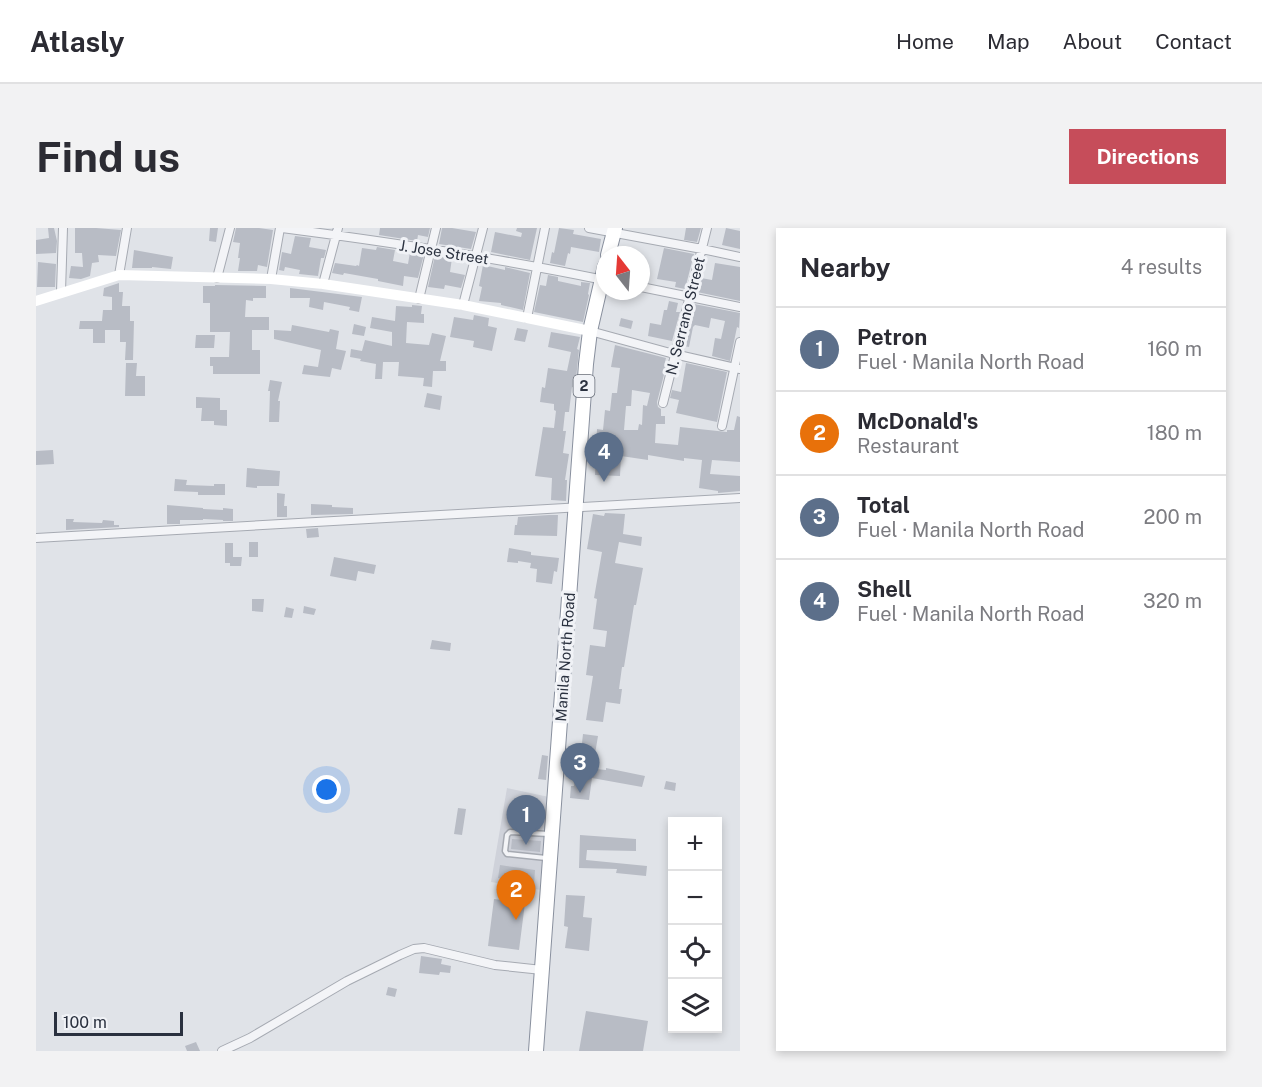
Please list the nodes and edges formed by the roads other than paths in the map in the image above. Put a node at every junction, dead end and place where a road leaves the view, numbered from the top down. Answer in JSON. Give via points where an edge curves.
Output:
{"nodes":[{"id":1,"x":63,"y":228,"type":"edge"},
{"id":2,"x":127,"y":228,"type":"edge"},
{"id":3,"x":230,"y":228,"type":"edge"},
{"id":4,"x":281,"y":228,"type":"edge"},
{"id":5,"x":436,"y":228,"type":"edge"},
{"id":6,"x":483,"y":228,"type":"edge"},
{"id":7,"x":545,"y":228,"type":"edge"},
{"id":8,"x":589,"y":228,"type":"edge"},
{"id":9,"x":707,"y":228,"type":"edge"},
{"id":10,"x":614,"y":230,"type":"edge"},
{"id":11,"x":337,"y":231,"type":"edge"},
{"id":12,"x":610,"y":246,"type":"edge"},
{"id":13,"x":430,"y":249,"type":"junction"},
{"id":14,"x":702,"y":249,"type":"junction"},
{"id":15,"x":476,"y":257,"type":"junction"},
{"id":16,"x":740,"y":257,"type":"edge"},
{"id":17,"x":537,"y":266,"type":"junction"},
{"id":18,"x":596,"y":274,"type":"edge"},
{"id":19,"x":119,"y":275,"type":"junction"},
{"id":20,"x":218,"y":278,"type":"junction"},
{"id":21,"x":271,"y":279,"type":"junction"},
{"id":22,"x":323,"y":284,"type":"junction"},
{"id":23,"x":650,"y":289,"type":"edge"},
{"id":24,"x":61,"y":292,"type":"junction"},
{"id":25,"x":690,"y":296,"type":"junction"},
{"id":26,"x":419,"y":299,"type":"junction"},
{"id":27,"x":598,"y":300,"type":"edge"},
{"id":28,"x":36,"y":301,"type":"edge"},
{"id":29,"x":463,"y":305,"type":"junction"},
{"id":30,"x":740,"y":307,"type":"edge"},
{"id":31,"x":527,"y":318,"type":"junction"},
{"id":32,"x":590,"y":331,"type":"junction"},
{"id":33,"x":740,"y":342,"type":"edge"},
{"id":34,"x":674,"y":354,"type":"junction"},
{"id":35,"x":737,"y":368,"type":"edge"},
{"id":36,"x":663,"y":404,"type":"dead end"},
{"id":37,"x":722,"y":426,"type":"dead end"},
{"id":38,"x":740,"y":498,"type":"edge"},
{"id":39,"x":575,"y":508,"type":"junction"},
{"id":40,"x":36,"y":538,"type":"edge"},
{"id":41,"x":551,"y":834,"type":"junction"},
{"id":42,"x":549,"y":859,"type":"junction"},
{"id":43,"x":542,"y":970,"type":"junction"},
{"id":44,"x":222,"y":1051,"type":"edge"},
{"id":45,"x":536,"y":1051,"type":"edge"}],
"edges":[{"from":1,"to":24,"type":"street"},
{"from":2,"to":19,"type":"street"},
{"from":3,"to":20,"type":"street"},
{"from":4,"to":11,"type":"street","name":"J. Jose Street"},
{"from":4,"to":21,"type":"street"},
{"from":5,"to":13,"type":"street"},
{"from":6,"to":15,"type":"street"},
{"from":7,"to":17,"type":"street"},
{"from":8,"to":10,"type":"street"},
{"from":9,"to":14,"type":"street","name":"N. Serrano Street"},
{"from":10,"to":12,"type":"highway"},
{"from":10,"to":14,"type":"street"},
{"from":11,"to":13,"type":"street","name":"J. Jose Street"},
{"from":11,"to":22,"type":"street"},
{"from":13,"to":15,"type":"street","name":"J. Jose Street"},
{"from":13,"to":26,"type":"street"},
{"from":14,"to":16,"type":"street"},
{"from":14,"to":25,"type":"street","name":"N. Serrano Street"},
{"from":15,"to":17,"type":"street","name":"J. Jose Street"},
{"from":15,"to":29,"type":"street"},
{"from":17,"to":18,"type":"street","name":"J. Jose Street"},
{"from":17,"to":31,"type":"street"},
{"from":19,"to":20,"type":"main road"},
{"from":19,"to":24,"type":"main road"},
{"from":20,"to":21,"type":"main road"},
{"from":21,"to":22,"type":"main road"},
{"from":22,"to":26,"type":"main road"},
{"from":23,"to":25,"type":"street"},
{"from":24,"to":28,"type":"main road"},
{"from":25,"to":30,"type":"street"},
{"from":25,"to":34,"type":"street","name":"N. Serrano Street"},
{"from":26,"to":29,"type":"main road"},
{"from":27,"to":32,"type":"highway","name":"Manila North Road","number":"2"},
{"from":29,"to":31,"type":"main road"},
{"from":31,"to":32,"type":"main road"},
{"from":32,"to":34,"type":"street"},
{"from":32,"to":39,"type":"highway","name":"Manila North Road","number":"2"},
{"from":33,"to":35,"type":"street"},
{"from":34,"to":35,"type":"street"},
{"from":34,"to":36,"type":"street","name":"N. Serrano Street"},
{"from":35,"to":37,"type":"street"},
{"from":38,"to":39,"type":"street"},
{"from":39,"to":40,"type":"street"},
{"from":39,"to":41,"type":"highway","name":"Manila North Road","number":"2"},
{"from":41,"to":42,"type":"highway","name":"Manila North Road","number":"2"},
{"from":41,"to":42,"type":"lane","via":[[510,832],[505,850],[507,854]]},
{"from":42,"to":43,"type":"highway","name":"Manila North Road","number":"2"},
{"from":43,"to":44,"type":"street","via":[[414,949],[347,981]]},
{"from":43,"to":45,"type":"highway","name":"Manila North Road","number":"2"}]}
